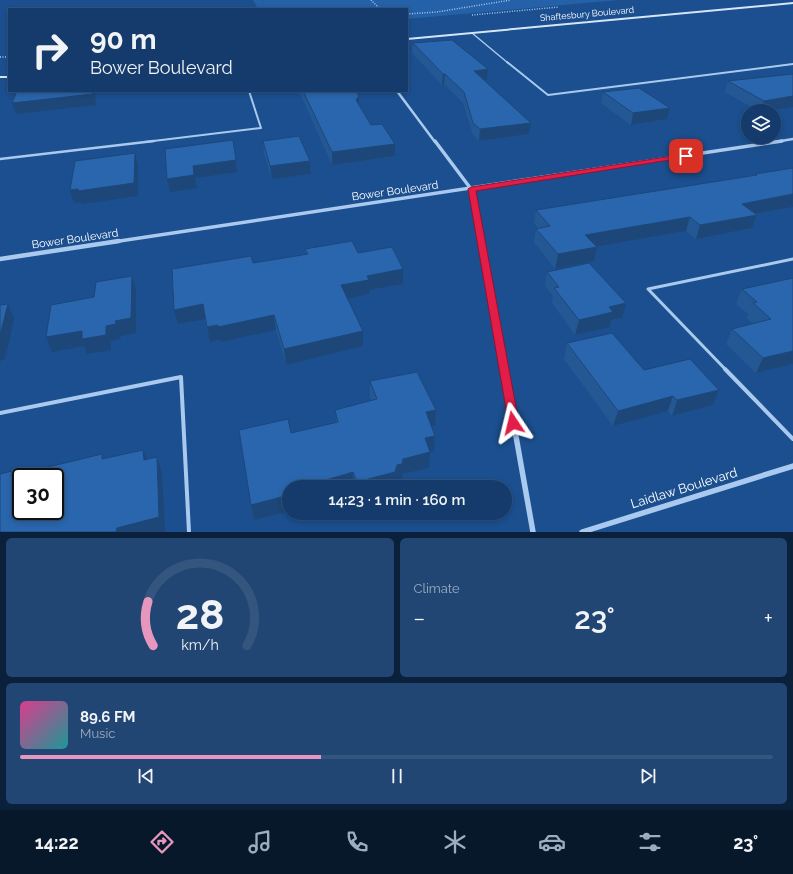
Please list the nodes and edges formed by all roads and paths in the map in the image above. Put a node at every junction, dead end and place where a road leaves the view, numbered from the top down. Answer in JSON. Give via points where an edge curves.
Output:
{"nodes":[{"id":1,"x":371,"y":0,"type":"edge"},
{"id":2,"x":510,"y":0,"type":"edge"},
{"id":3,"x":793,"y":3,"type":"edge"},
{"id":4,"x":379,"y":8,"type":"edge"},
{"id":5,"x":408,"y":14,"type":"edge"},
{"id":6,"x":472,"y":33,"type":"junction"},
{"id":7,"x":408,"y":39,"type":"edge"},
{"id":8,"x":793,"y":64,"type":"edge"},
{"id":9,"x":249,"y":92,"type":"edge"},
{"id":10,"x":398,"y":92,"type":"edge"},
{"id":11,"x":793,"y":139,"type":"edge"},
{"id":12,"x":0,"y":159,"type":"edge"},
{"id":13,"x":471,"y":189,"type":"junction"},
{"id":14,"x":0,"y":259,"type":"edge"},
{"id":15,"x":793,"y":259,"type":"edge"},
{"id":16,"x":0,"y":413,"type":"edge"},
{"id":17,"x":793,"y":439,"type":"edge"},
{"id":18,"x":793,"y":466,"type":"edge"},
{"id":19,"x":189,"y":532,"type":"edge"},
{"id":20,"x":533,"y":532,"type":"edge"},
{"id":21,"x":582,"y":532,"type":"edge"}],
"edges":[{"from":1,"to":4,"type":"path"},
{"from":2,"to":5,"type":"path","via":[[437,12]]},
{"from":3,"to":6,"type":"street","name":"Shaftesbury Boulevard"},
{"from":6,"to":7,"type":"street","name":"Shaftesbury Boulevard"},
{"from":6,"to":8,"type":"lane","via":[[548,95]]},
{"from":9,"to":12,"type":"lane","via":[[261,128]]},
{"from":10,"to":13,"type":"street"},
{"from":11,"to":13,"type":"street","name":"Bower Boulevard"},
{"from":13,"to":14,"type":"street","name":"Bower Boulevard"},
{"from":13,"to":20,"type":"street"},
{"from":15,"to":17,"type":"lane","via":[[648,288]]},
{"from":16,"to":19,"type":"lane","via":[[181,377]]},
{"from":18,"to":21,"type":"street","name":"Laidlaw Boulevard"}]}
